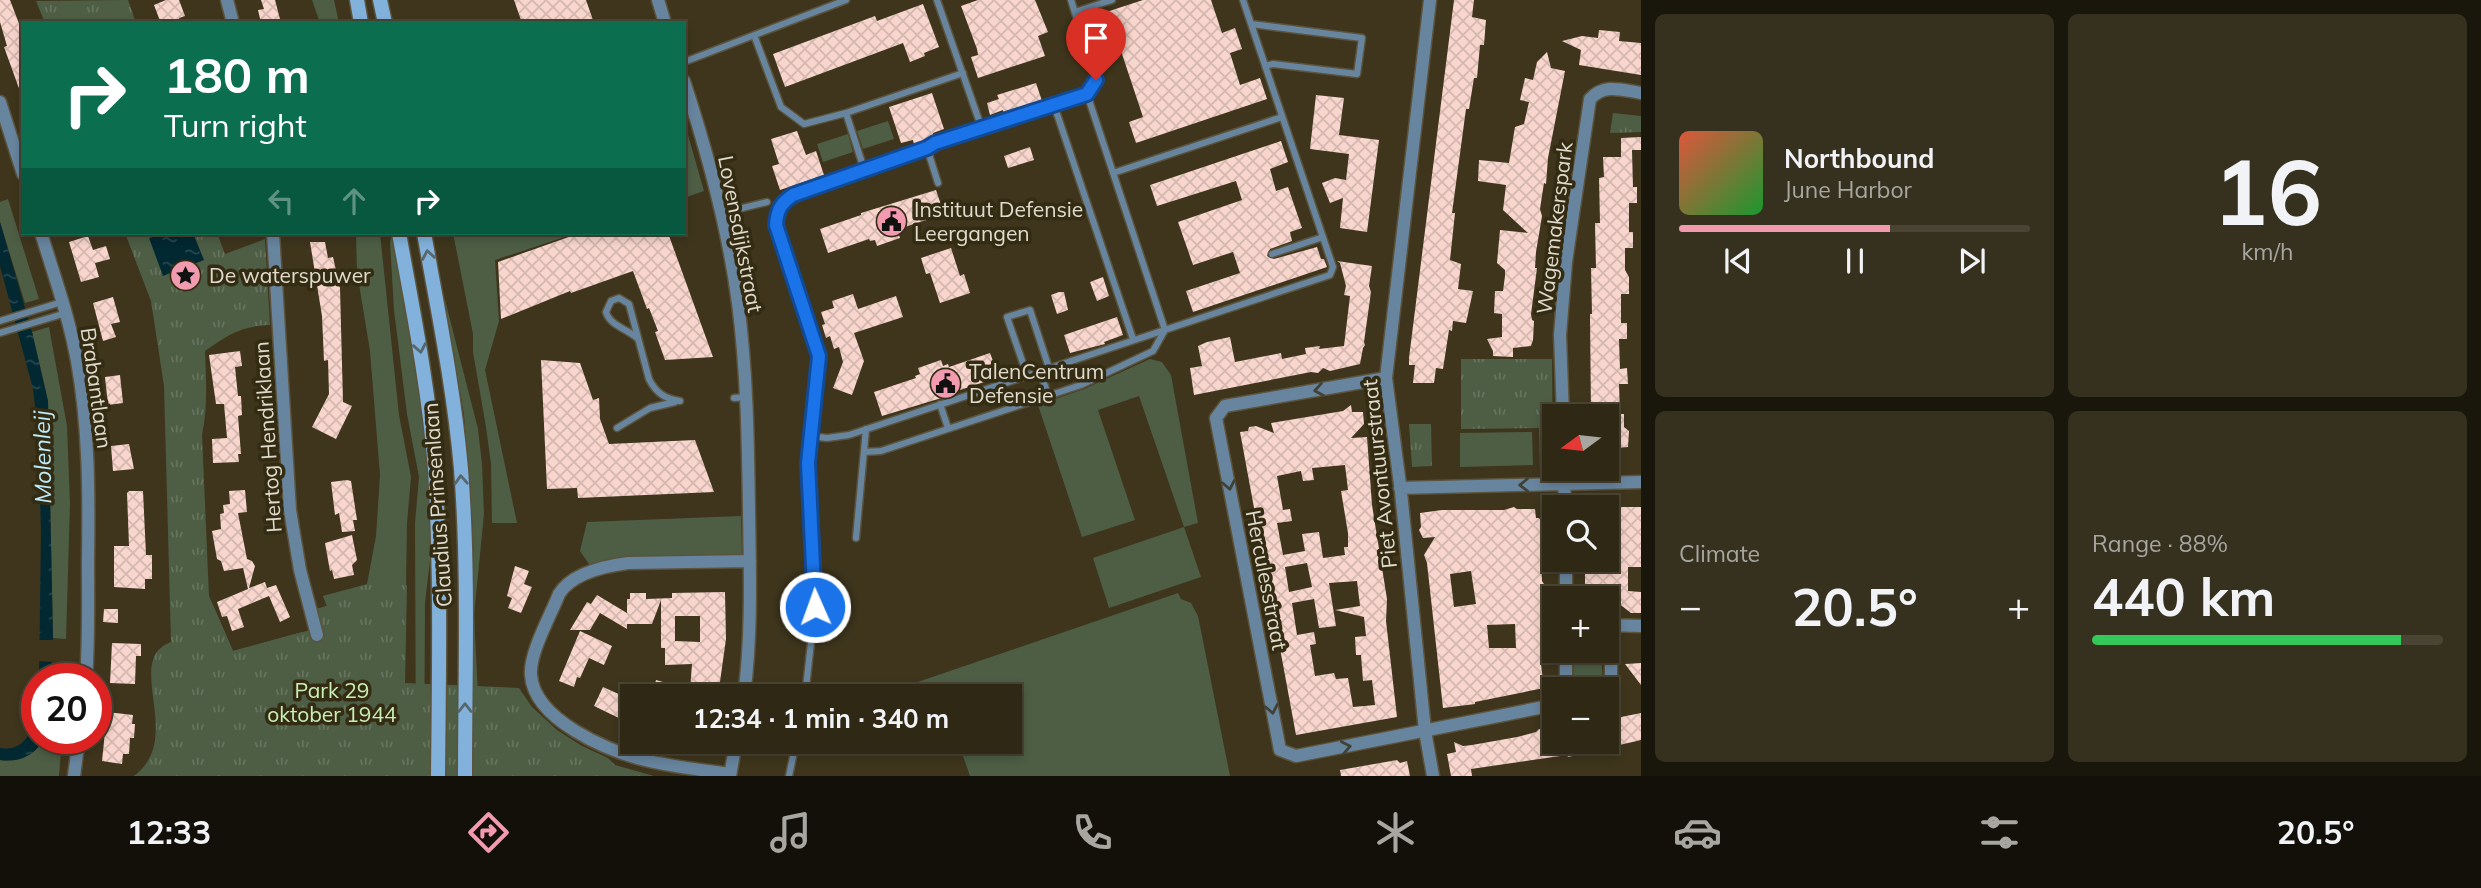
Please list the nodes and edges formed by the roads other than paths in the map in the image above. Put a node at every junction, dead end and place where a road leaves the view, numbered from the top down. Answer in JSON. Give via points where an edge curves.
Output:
{"nodes":[{"id":1,"x":227,"y":0,"type":"edge"},
{"id":2,"x":357,"y":0,"type":"edge"},
{"id":3,"x":380,"y":0,"type":"edge"},
{"id":4,"x":658,"y":0,"type":"edge"},
{"id":5,"x":846,"y":0,"type":"edge"},
{"id":6,"x":937,"y":0,"type":"edge"},
{"id":7,"x":1071,"y":0,"type":"edge"},
{"id":8,"x":1112,"y":0,"type":"edge"},
{"id":9,"x":1243,"y":0,"type":"edge"},
{"id":10,"x":1430,"y":0,"type":"edge"},
{"id":11,"x":1075,"y":12,"type":"junction"},
{"id":12,"x":232,"y":21,"type":"edge"},
{"id":13,"x":361,"y":21,"type":"edge"},
{"id":14,"x":385,"y":21,"type":"edge"},
{"id":15,"x":664,"y":21,"type":"edge"},
{"id":16,"x":1251,"y":24,"type":"junction"},
{"id":17,"x":754,"y":35,"type":"junction"},
{"id":18,"x":686,"y":61,"type":"edge"},
{"id":19,"x":1265,"y":66,"type":"junction"},
{"id":20,"x":963,"y":74,"type":"junction"},
{"id":21,"x":686,"y":88,"type":"edge"},
{"id":22,"x":1641,"y":93,"type":"edge"},
{"id":23,"x":1087,"y":94,"type":"junction"},
{"id":24,"x":0,"y":102,"type":"edge"},
{"id":25,"x":1054,"y":105,"type":"junction"},
{"id":26,"x":846,"y":113,"type":"junction"},
{"id":27,"x":1282,"y":117,"type":"junction"},
{"id":28,"x":982,"y":129,"type":"junction"},
{"id":29,"x":927,"y":148,"type":"junction"},
{"id":30,"x":21,"y":168,"type":"edge"},
{"id":31,"x":864,"y":169,"type":"junction"},
{"id":32,"x":1113,"y":173,"type":"junction"},
{"id":33,"x":938,"y":183,"type":"dead end"},
{"id":34,"x":767,"y":202,"type":"dead end"},
{"id":35,"x":722,"y":213,"type":"junction"},
{"id":36,"x":42,"y":235,"type":"edge"},
{"id":37,"x":273,"y":235,"type":"edge"},
{"id":38,"x":399,"y":235,"type":"edge"},
{"id":39,"x":424,"y":235,"type":"edge"},
{"id":40,"x":1323,"y":237,"type":"junction"},
{"id":41,"x":1272,"y":254,"type":"dead end"},
{"id":42,"x":64,"y":307,"type":"junction"},
{"id":43,"x":0,"y":321,"type":"edge"},
{"id":44,"x":1165,"y":330,"type":"junction"},
{"id":45,"x":0,"y":333,"type":"edge"},
{"id":46,"x":1133,"y":339,"type":"junction"},
{"id":47,"x":638,"y":340,"type":"junction"},
{"id":48,"x":1049,"y":368,"type":"junction"},
{"id":49,"x":1040,"y":371,"type":"junction"},
{"id":50,"x":1027,"y":375,"type":"junction"},
{"id":51,"x":1386,"y":377,"type":"junction"},
{"id":52,"x":1048,"y":396,"type":"junction"},
{"id":53,"x":940,"y":404,"type":"junction"},
{"id":54,"x":1563,"y":404,"type":"edge"},
{"id":55,"x":617,"y":428,"type":"dead end"},
{"id":56,"x":948,"y":428,"type":"junction"},
{"id":57,"x":866,"y":429,"type":"junction"},
{"id":58,"x":810,"y":436,"type":"junction"},
{"id":59,"x":864,"y":452,"type":"junction"},
{"id":60,"x":1565,"y":481,"type":"edge"},
{"id":61,"x":1641,"y":482,"type":"edge"},
{"id":62,"x":1565,"y":484,"type":"junction"},
{"id":63,"x":1400,"y":488,"type":"junction"},
{"id":64,"x":1565,"y":495,"type":"edge"},
{"id":65,"x":856,"y":538,"type":"dead end"},
{"id":66,"x":750,"y":561,"type":"junction"},
{"id":67,"x":1619,"y":626,"type":"edge"},
{"id":68,"x":1641,"y":626,"type":"edge"},
{"id":69,"x":317,"y":635,"type":"dead end"},
{"id":70,"x":87,"y":663,"type":"edge"},
{"id":71,"x":745,"y":684,"type":"edge"},
{"id":72,"x":807,"y":684,"type":"edge"},
{"id":73,"x":1542,"y":707,"type":"edge"},
{"id":74,"x":1425,"y":731,"type":"junction"},
{"id":75,"x":77,"y":754,"type":"edge"},
{"id":76,"x":734,"y":754,"type":"edge"},
{"id":77,"x":794,"y":754,"type":"edge"},
{"id":78,"x":730,"y":775,"type":"edge"},
{"id":79,"x":74,"y":776,"type":"edge"},
{"id":80,"x":438,"y":776,"type":"edge"},
{"id":81,"x":465,"y":776,"type":"edge"},
{"id":82,"x":789,"y":776,"type":"edge"},
{"id":83,"x":1433,"y":776,"type":"edge"}],
"edges":[{"from":1,"to":12,"type":"street"},
{"from":2,"to":13,"type":"main road"},
{"from":3,"to":14,"type":"main road"},
{"from":4,"to":15,"type":"street"},
{"from":5,"to":17,"type":"lane"},
{"from":6,"to":20,"type":"lane"},
{"from":7,"to":11,"type":"lane"},
{"from":8,"to":11,"type":"lane"},
{"from":9,"to":16,"type":"lane"},
{"from":10,"to":51,"type":"street","name":"Piet Avontuurstraat"},
{"from":11,"to":23,"type":"lane","via":[[1096,80]]},
{"from":16,"to":19,"type":"lane"},
{"from":16,"to":19,"type":"lane","via":[[1362,38],[1357,74]]},
{"from":17,"to":18,"type":"lane"},
{"from":17,"to":26,"type":"lane","via":[[781,107],[804,124]]},
{"from":19,"to":27,"type":"lane"},
{"from":20,"to":26,"type":"lane"},
{"from":20,"to":28,"type":"lane"},
{"from":21,"to":35,"type":"street","name":"Lovensdijkstraat"},
{"from":22,"to":54,"type":"street","name":"Wagemakerspark","via":[[1607,88],[1590,99],[1566,262],[1560,335]]},
{"from":23,"to":25,"type":"lane"},
{"from":23,"to":32,"type":"lane"},
{"from":24,"to":30,"type":"street"},
{"from":25,"to":28,"type":"lane"},
{"from":25,"to":46,"type":"lane"},
{"from":26,"to":31,"type":"lane"},
{"from":27,"to":32,"type":"lane"},
{"from":27,"to":40,"type":"lane"},
{"from":28,"to":29,"type":"lane"},
{"from":29,"to":31,"type":"lane"},
{"from":29,"to":33,"type":"lane"},
{"from":31,"to":58,"type":"lane","via":[[793,195],[777,211],[776,225],[819,356]]},
{"from":32,"to":44,"type":"lane"},
{"from":34,"to":35,"type":"lane"},
{"from":35,"to":66,"type":"street","name":"Lovensdijkstraat","via":[[738,305]]},
{"from":36,"to":42,"type":"street","name":"Brabantlaan"},
{"from":37,"to":69,"type":"street","name":"Hertog Hendriklaan","via":[[290,510]]},
{"from":38,"to":80,"type":"main road","name":"Claudius Prinsenlaan","one_way":true,"via":[[426,383],[435,467]]},
{"from":81,"to":39,"type":"main road","name":"Claudius Prinsenlaan","one_way":true,"via":[[466,584],[460,468]]},
{"from":40,"to":41,"type":"lane"},
{"from":40,"to":44,"type":"lane","via":[[1333,267],[1330,275]]},
{"from":42,"to":43,"type":"lane"},
{"from":42,"to":45,"type":"lane"},
{"from":42,"to":70,"type":"street","name":"Brabantlaan","via":[[77,360],[87,461]]},
{"from":44,"to":46,"type":"lane"},
{"from":44,"to":52,"type":"lane","via":[[1153,351]]},
{"from":46,"to":48,"type":"lane"},
{"from":47,"to":47,"type":"lane","via":[[629,304],[619,298],[611,301],[606,312],[609,321]]},
{"from":47,"to":55,"type":"lane","via":[[655,389],[680,401],[654,406]]},
{"from":48,"to":49,"type":"lane"},
{"from":48,"to":50,"type":"lane","via":[[1030,310],[1007,317]]},
{"from":49,"to":50,"type":"lane"},
{"from":49,"to":52,"type":"lane"},
{"from":50,"to":53,"type":"lane"},
{"from":51,"to":63,"type":"street","name":"Piet Avontuurstraat"},
{"from":51,"to":74,"type":"street","name":"Herculesstraat","one_way":true,"via":[[1225,406],[1216,418],[1280,750],[1296,756]]},
{"from":52,"to":56,"type":"lane"},
{"from":53,"to":56,"type":"lane"},
{"from":53,"to":57,"type":"lane"},
{"from":56,"to":59,"type":"lane","via":[[881,451]]},
{"from":57,"to":58,"type":"lane","via":[[827,438]]},
{"from":57,"to":59,"type":"lane"},
{"from":58,"to":72,"type":"lane","via":[[815,607]]},
{"from":59,"to":65,"type":"lane"},
{"from":60,"to":62,"type":"street"},
{"from":61,"to":62,"type":"street"},
{"from":62,"to":63,"type":"street","one_way":true},
{"from":62,"to":64,"type":"street"},
{"from":63,"to":74,"type":"street","name":"Piet Avontuurstraat"},
{"from":66,"to":71,"type":"street","name":"Lovensdijkstraat"},
{"from":66,"to":78,"type":"street","via":[[609,566],[573,580],[559,594],[530,672],[535,691],[548,710],[593,741],[653,762]]},
{"from":67,"to":68,"type":"street"},
{"from":73,"to":74,"type":"street"},
{"from":74,"to":83,"type":"street","name":"Piet Avontuurstraat"},
{"from":75,"to":79,"type":"street"},
{"from":76,"to":78,"type":"street"},
{"from":77,"to":82,"type":"lane"}]}
